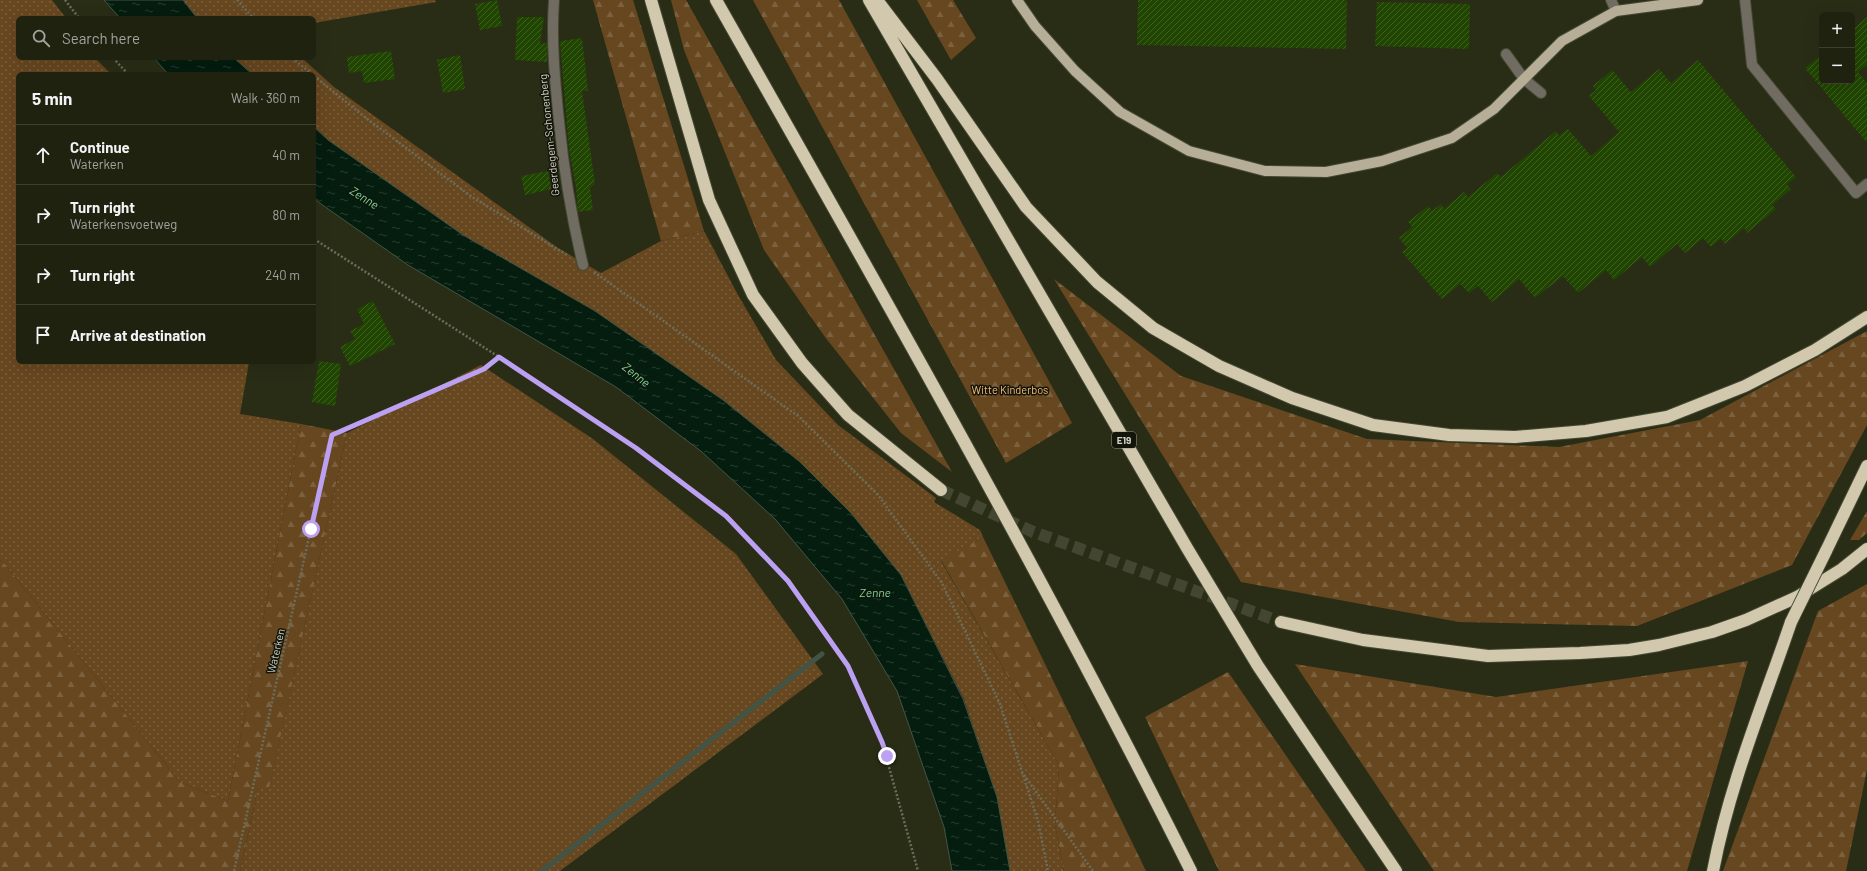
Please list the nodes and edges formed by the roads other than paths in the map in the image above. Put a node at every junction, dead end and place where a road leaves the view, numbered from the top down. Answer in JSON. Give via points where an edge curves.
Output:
{"nodes":[{"id":1,"x":554,"y":0,"type":"edge"},
{"id":2,"x":651,"y":0,"type":"edge"},
{"id":3,"x":716,"y":0,"type":"edge"},
{"id":4,"x":869,"y":0,"type":"edge"},
{"id":5,"x":877,"y":0,"type":"edge"},
{"id":6,"x":1017,"y":0,"type":"edge"},
{"id":7,"x":1611,"y":0,"type":"edge"},
{"id":8,"x":1698,"y":0,"type":"edge"},
{"id":9,"x":1745,"y":0,"type":"edge"},
{"id":10,"x":1616,"y":11,"type":"junction"},
{"id":11,"x":1506,"y":54,"type":"dead end"},
{"id":12,"x":1524,"y":79,"type":"junction"},
{"id":13,"x":1540,"y":93,"type":"dead end"},
{"id":14,"x":1867,"y":184,"type":"edge"},
{"id":15,"x":583,"y":265,"type":"road end"},
{"id":16,"x":1867,"y":318,"type":"edge"},
{"id":17,"x":1867,"y":466,"type":"edge"},
{"id":18,"x":941,"y":490,"type":"tunnel mouth"},
{"id":19,"x":1867,"y":549,"type":"edge"},
{"id":20,"x":1281,"y":622,"type":"tunnel mouth"},
{"id":21,"x":1191,"y":871,"type":"edge"},
{"id":22,"x":1396,"y":871,"type":"edge"},
{"id":23,"x":1713,"y":871,"type":"edge"}],
"edges":[{"from":1,"to":15,"type":"street","name":"Geerdegem-Schonenberg","via":[[554,76],[564,169],[572,220]]},
{"from":2,"to":18,"type":"highway","via":[[709,200],[753,295],[802,363],[848,415]]},
{"from":3,"to":21,"type":"highway","via":[[974,457]]},
{"from":4,"to":22,"type":"highway","number":"E19","via":[[1254,660]]},
{"from":5,"to":16,"type":"highway","via":[[1026,208],[1097,282],[1154,328],[1219,366],[1292,398],[1374,425],[1449,435],[1515,437],[1586,431],[1667,417],[1745,386],[1815,350]]},
{"from":6,"to":12,"type":"main road","via":[[1035,26],[1075,71],[1120,112],[1189,151],[1265,171],[1326,172],[1382,161],[1452,138],[1494,109]]},
{"from":7,"to":10,"type":"street"},
{"from":8,"to":10,"type":"main road"},
{"from":9,"to":14,"type":"street","via":[[1752,65],[1856,193]]},
{"from":10,"to":12,"type":"main road","via":[[1562,41]]},
{"from":11,"to":12,"type":"street"},
{"from":12,"to":13,"type":"street"},
{"from":17,"to":23,"type":"highway","bridge":true,"via":[[1791,622],[1719,838]]},
{"from":19,"to":20,"type":"highway","via":[[1842,570],[1798,597],[1746,620],[1692,637],[1629,650],[1488,656],[1363,640]]}]}
